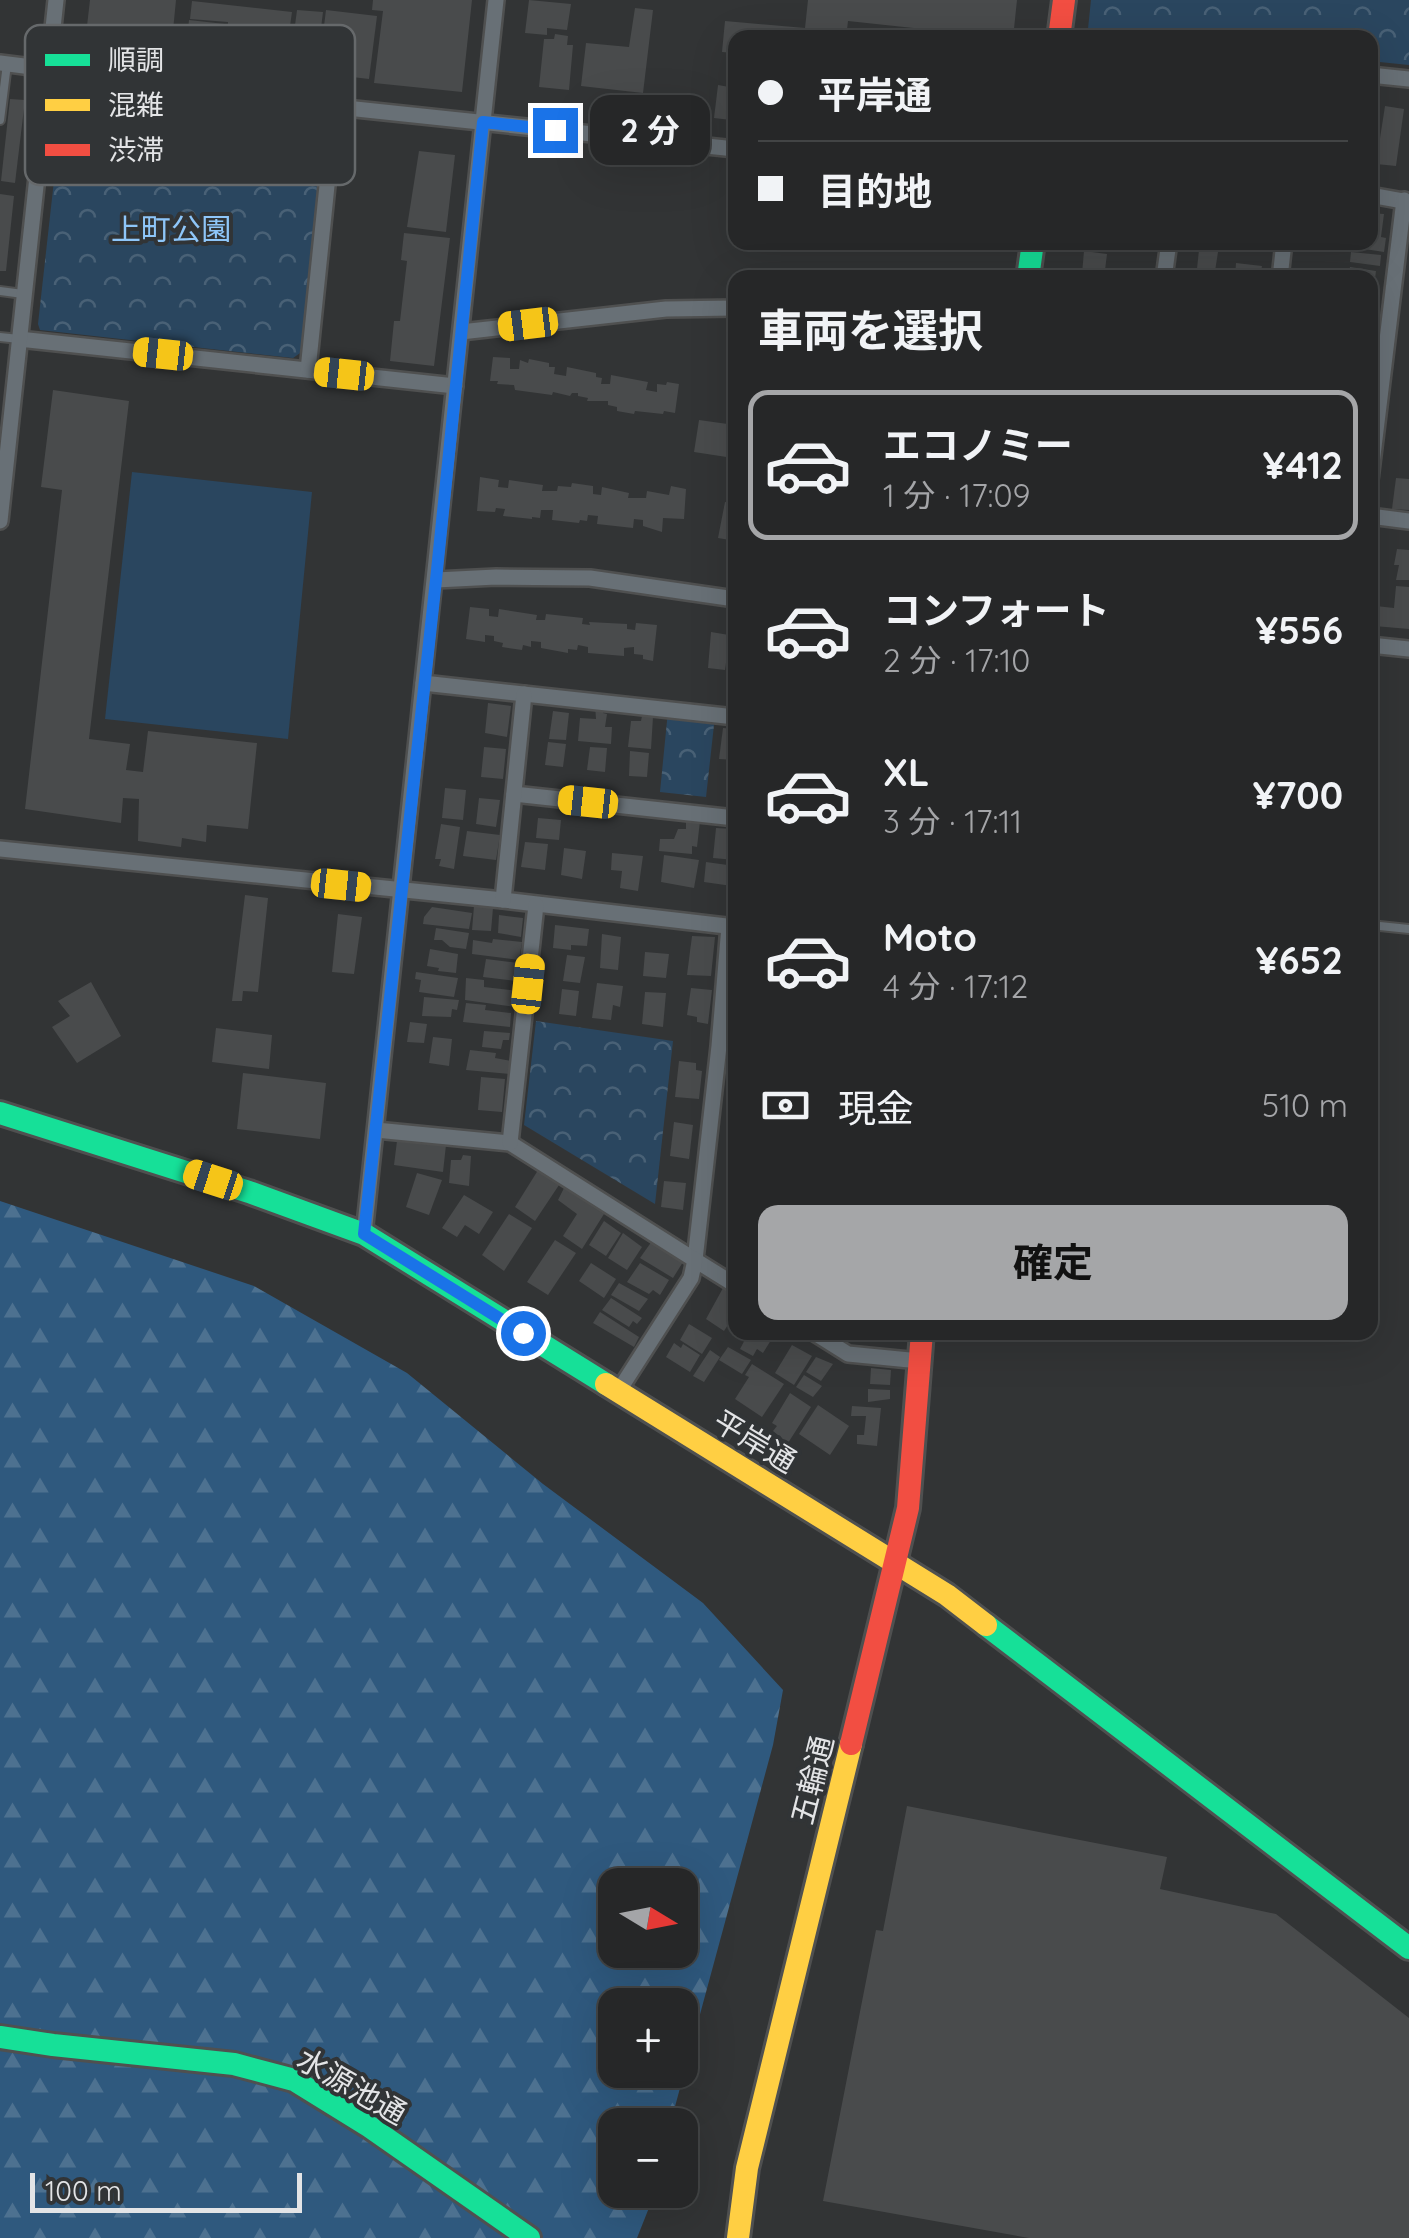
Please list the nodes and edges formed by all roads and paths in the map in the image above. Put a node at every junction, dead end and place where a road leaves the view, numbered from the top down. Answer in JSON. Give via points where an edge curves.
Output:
{"nodes":[{"id":1,"x":56,"y":0,"type":"edge"},
{"id":2,"x":496,"y":0,"type":"edge"},
{"id":3,"x":1064,"y":0,"type":"edge"},
{"id":4,"x":53,"y":25,"type":"edge"},
{"id":5,"x":1061,"y":30,"type":"edge"},
{"id":6,"x":3,"y":64,"type":"edge"},
{"id":7,"x":1378,"y":76,"type":"edge"},
{"id":8,"x":1409,"y":80,"type":"edge"},
{"id":9,"x":1,"y":108,"type":"edge"},
{"id":10,"x":355,"y":110,"type":"edge"},
{"id":11,"x":0,"y":120,"type":"edge"},
{"id":12,"x":483,"y":122,"type":"junction"},
{"id":13,"x":728,"y":148,"type":"edge"},
{"id":14,"x":35,"y":185,"type":"edge"},
{"id":15,"x":327,"y":185,"type":"edge"},
{"id":16,"x":1378,"y":196,"type":"edge"},
{"id":17,"x":1406,"y":201,"type":"edge"},
{"id":18,"x":0,"y":292,"type":"edge"},
{"id":19,"x":23,"y":294,"type":"junction"},
{"id":20,"x":728,"y":308,"type":"edge"},
{"id":21,"x":461,"y":332,"type":"junction"},
{"id":22,"x":0,"y":337,"type":"edge"},
{"id":23,"x":19,"y":339,"type":"junction"},
{"id":24,"x":308,"y":370,"type":"junction"},
{"id":25,"x":455,"y":386,"type":"junction"},
{"id":26,"x":7,"y":393,"type":"edge"},
{"id":27,"x":1378,"y":418,"type":"edge"},
{"id":28,"x":1378,"y":517,"type":"edge"},
{"id":29,"x":1409,"y":521,"type":"edge"},
{"id":30,"x":0,"y":522,"type":"edge"},
{"id":31,"x":436,"y":580,"type":"junction"},
{"id":32,"x":728,"y":598,"type":"edge"},
{"id":33,"x":1378,"y":646,"type":"edge"},
{"id":34,"x":1409,"y":649,"type":"edge"},
{"id":35,"x":423,"y":683,"type":"junction"},
{"id":36,"x":524,"y":694,"type":"junction"},
{"id":37,"x":728,"y":715,"type":"edge"},
{"id":38,"x":514,"y":794,"type":"junction"},
{"id":39,"x":728,"y":817,"type":"edge"},
{"id":40,"x":0,"y":849,"type":"edge"},
{"id":41,"x":401,"y":891,"type":"junction"},
{"id":42,"x":503,"y":900,"type":"junction"},
{"id":43,"x":536,"y":905,"type":"junction"},
{"id":44,"x":1378,"y":926,"type":"edge"},
{"id":45,"x":728,"y":927,"type":"edge"},
{"id":46,"x":1409,"y":929,"type":"edge"},
{"id":47,"x":727,"y":1046,"type":"edge"},
{"id":48,"x":0,"y":1113,"type":"edge"},
{"id":49,"x":376,"y":1130,"type":"junction"},
{"id":50,"x":510,"y":1144,"type":"junction"},
{"id":51,"x":364,"y":1234,"type":"junction"},
{"id":52,"x":695,"y":1260,"type":"junction"},
{"id":53,"x":728,"y":1281,"type":"edge"},
{"id":54,"x":825,"y":1340,"type":"edge"},
{"id":55,"x":921,"y":1340,"type":"edge"},
{"id":56,"x":920,"y":1361,"type":"junction"},
{"id":57,"x":618,"y":1392,"type":"junction"},
{"id":58,"x":893,"y":1561,"type":"junction"},
{"id":59,"x":1409,"y":1948,"type":"edge"},
{"id":60,"x":0,"y":2037,"type":"edge"},
{"id":61,"x":529,"y":2238,"type":"edge"},
{"id":62,"x":738,"y":2238,"type":"edge"}],
"edges":[{"from":1,"to":4,"type":"street"},
{"from":2,"to":12,"type":"street"},
{"from":3,"to":5,"type":"street"},
{"from":6,"to":9,"type":"lane"},
{"from":7,"to":8,"type":"street"},
{"from":9,"to":11,"type":"lane"},
{"from":10,"to":12,"type":"street"},
{"from":12,"to":13,"type":"street"},
{"from":12,"to":21,"type":"street"},
{"from":14,"to":19,"type":"street"},
{"from":15,"to":24,"type":"street"},
{"from":16,"to":17,"type":"street"},
{"from":17,"to":27,"type":"street"},
{"from":18,"to":19,"type":"lane"},
{"from":19,"to":23,"type":"street"},
{"from":20,"to":21,"type":"street","via":[[666,308]]},
{"from":21,"to":25,"type":"street"},
{"from":22,"to":23,"type":"lane"},
{"from":23,"to":24,"type":"street"},
{"from":23,"to":26,"type":"street"},
{"from":24,"to":25,"type":"street"},
{"from":25,"to":31,"type":"street"},
{"from":26,"to":30,"type":"street"},
{"from":28,"to":29,"type":"street"},
{"from":31,"to":32,"type":"street","via":[[590,578]]},
{"from":31,"to":35,"type":"street"},
{"from":33,"to":34,"type":"street"},
{"from":35,"to":36,"type":"street"},
{"from":35,"to":41,"type":"street"},
{"from":36,"to":37,"type":"street"},
{"from":36,"to":38,"type":"street"},
{"from":38,"to":39,"type":"street"},
{"from":38,"to":42,"type":"street"},
{"from":40,"to":41,"type":"street"},
{"from":41,"to":42,"type":"street"},
{"from":41,"to":49,"type":"street"},
{"from":42,"to":43,"type":"street"},
{"from":43,"to":45,"type":"street"},
{"from":43,"to":50,"type":"street"},
{"from":44,"to":46,"type":"lane"},
{"from":47,"to":52,"type":"street"},
{"from":48,"to":51,"type":"street","name":"平岸通"},
{"from":49,"to":50,"type":"street"},
{"from":49,"to":51,"type":"street"},
{"from":50,"to":52,"type":"street"},
{"from":51,"to":57,"type":"street","name":"平岸通"},
{"from":52,"to":53,"type":"street"},
{"from":52,"to":57,"type":"street","via":[[691,1278]]},
{"from":54,"to":56,"type":"street","via":[[848,1354]]},
{"from":55,"to":56,"type":"street","name":"五輪通"},
{"from":56,"to":58,"type":"street","name":"五輪通","via":[[908,1508]]},
{"from":57,"to":58,"type":"street","name":"平岸通"},
{"from":58,"to":59,"type":"street","name":"平岸通"},
{"from":58,"to":62,"type":"street","name":"五輪通","via":[[751,2150]]},
{"from":60,"to":61,"type":"street","name":"水源池通","via":[[234,2064],[294,2080]]}]}
